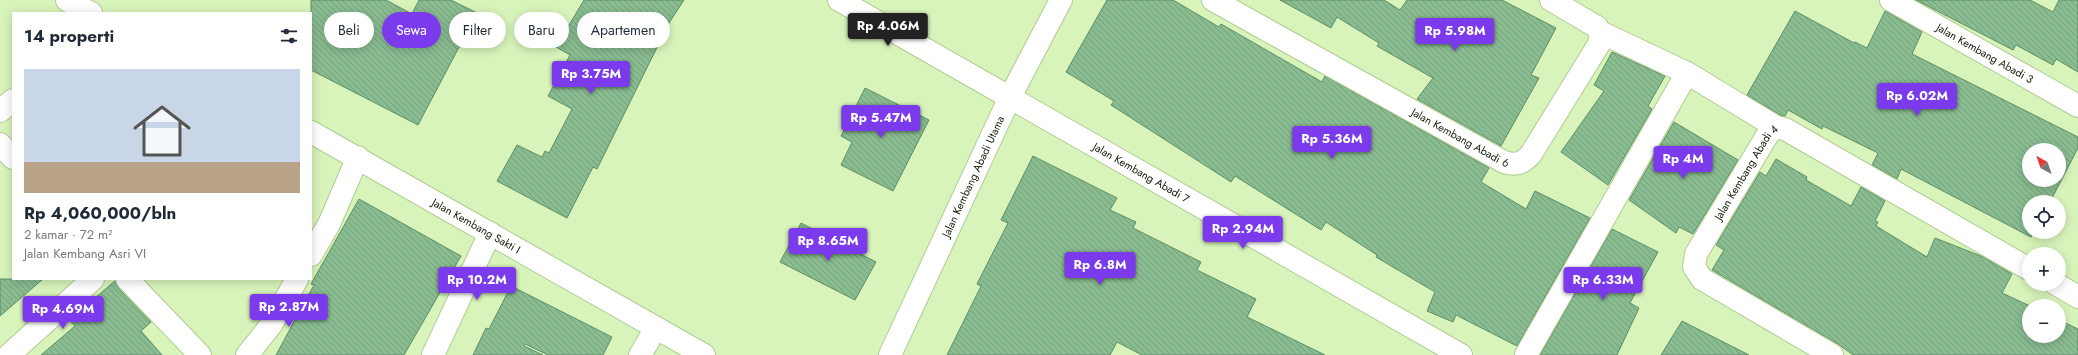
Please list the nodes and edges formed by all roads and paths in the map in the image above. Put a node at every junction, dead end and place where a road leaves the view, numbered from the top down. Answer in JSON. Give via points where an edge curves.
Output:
{"nodes":[{"id":1,"x":67,"y":0,"type":"edge"},
{"id":2,"x":839,"y":0,"type":"edge"},
{"id":3,"x":1061,"y":0,"type":"edge"},
{"id":4,"x":1213,"y":0,"type":"edge"},
{"id":5,"x":1551,"y":0,"type":"edge"},
{"id":6,"x":1892,"y":0,"type":"edge"},
{"id":7,"x":89,"y":12,"type":"edge"},
{"id":8,"x":1600,"y":32,"type":"junction"},
{"id":9,"x":1687,"y":73,"type":"junction"},
{"id":10,"x":1010,"y":97,"type":"junction"},
{"id":11,"x":12,"y":101,"type":"edge"},
{"id":12,"x":2078,"y":106,"type":"edge"},
{"id":13,"x":0,"y":111,"type":"edge"},
{"id":14,"x":1776,"y":127,"type":"junction"},
{"id":15,"x":312,"y":133,"type":"edge"},
{"id":16,"x":0,"y":144,"type":"edge"},
{"id":17,"x":12,"y":157,"type":"edge"},
{"id":18,"x":358,"y":157,"type":"junction"},
{"id":19,"x":490,"y":233,"type":"junction"},
{"id":20,"x":312,"y":253,"type":"edge"},
{"id":21,"x":2022,"y":265,"type":"edge"},
{"id":22,"x":92,"y":280,"type":"edge"},
{"id":23,"x":128,"y":280,"type":"edge"},
{"id":24,"x":296,"y":280,"type":"edge"},
{"id":25,"x":2066,"y":290,"type":"edge"},
{"id":26,"x":2078,"y":297,"type":"edge"},
{"id":27,"x":656,"y":328,"type":"junction"},
{"id":28,"x":9,"y":355,"type":"edge"},
{"id":29,"x":200,"y":355,"type":"edge"},
{"id":30,"x":247,"y":355,"type":"edge"},
{"id":31,"x":433,"y":355,"type":"edge"},
{"id":32,"x":640,"y":355,"type":"edge"},
{"id":33,"x":704,"y":355,"type":"edge"},
{"id":34,"x":890,"y":355,"type":"edge"},
{"id":35,"x":1461,"y":355,"type":"edge"},
{"id":36,"x":1526,"y":355,"type":"edge"},
{"id":37,"x":1832,"y":355,"type":"edge"}],
"edges":[{"from":1,"to":7,"type":"street"},
{"from":2,"to":10,"type":"street","name":"Jalan Kembang Abadi 7"},
{"from":3,"to":10,"type":"street","name":"Jalan Kembang Abadi Utama"},
{"from":4,"to":8,"type":"street","name":"Jalan Kembang Abadi 6","via":[[1504,162],[1512,164],[1525,160],[1531,154],[1599,44]]},
{"from":5,"to":8,"type":"street","via":[[1591,22]]},
{"from":6,"to":12,"type":"street","name":"Jalan Kembang Abadi 3"},
{"from":8,"to":9,"type":"street"},
{"from":9,"to":14,"type":"street"},
{"from":9,"to":36,"type":"street"},
{"from":10,"to":34,"type":"street","name":"Jalan Kembang Abadi Utama"},
{"from":10,"to":35,"type":"street","name":"Jalan Kembang Abadi 7"},
{"from":11,"to":13,"type":"street"},
{"from":14,"to":21,"type":"street","name":"Jalan Kembang Abadi 4","via":[[1785,129]]},
{"from":14,"to":37,"type":"street","name":"Jalan Kembang Abadi 4","via":[[1768,134],[1696,254],[1694,267],[1702,279]]},
{"from":15,"to":18,"type":"street","name":"Jalan Kembang Sakti I"},
{"from":16,"to":17,"type":"street"},
{"from":18,"to":19,"type":"street","name":"Jalan Kembang Sakti I"},
{"from":18,"to":20,"type":"street","via":[[329,224]]},
{"from":19,"to":27,"type":"street","name":"Jalan Kembang Sakti I"},
{"from":19,"to":31,"type":"street"},
{"from":22,"to":28,"type":"street"},
{"from":23,"to":29,"type":"street"},
{"from":24,"to":30,"type":"street","via":[[271,325]]},
{"from":25,"to":26,"type":"street"},
{"from":27,"to":32,"type":"street"},
{"from":27,"to":33,"type":"street","name":"Jalan Kembang Sakti I"}]}
